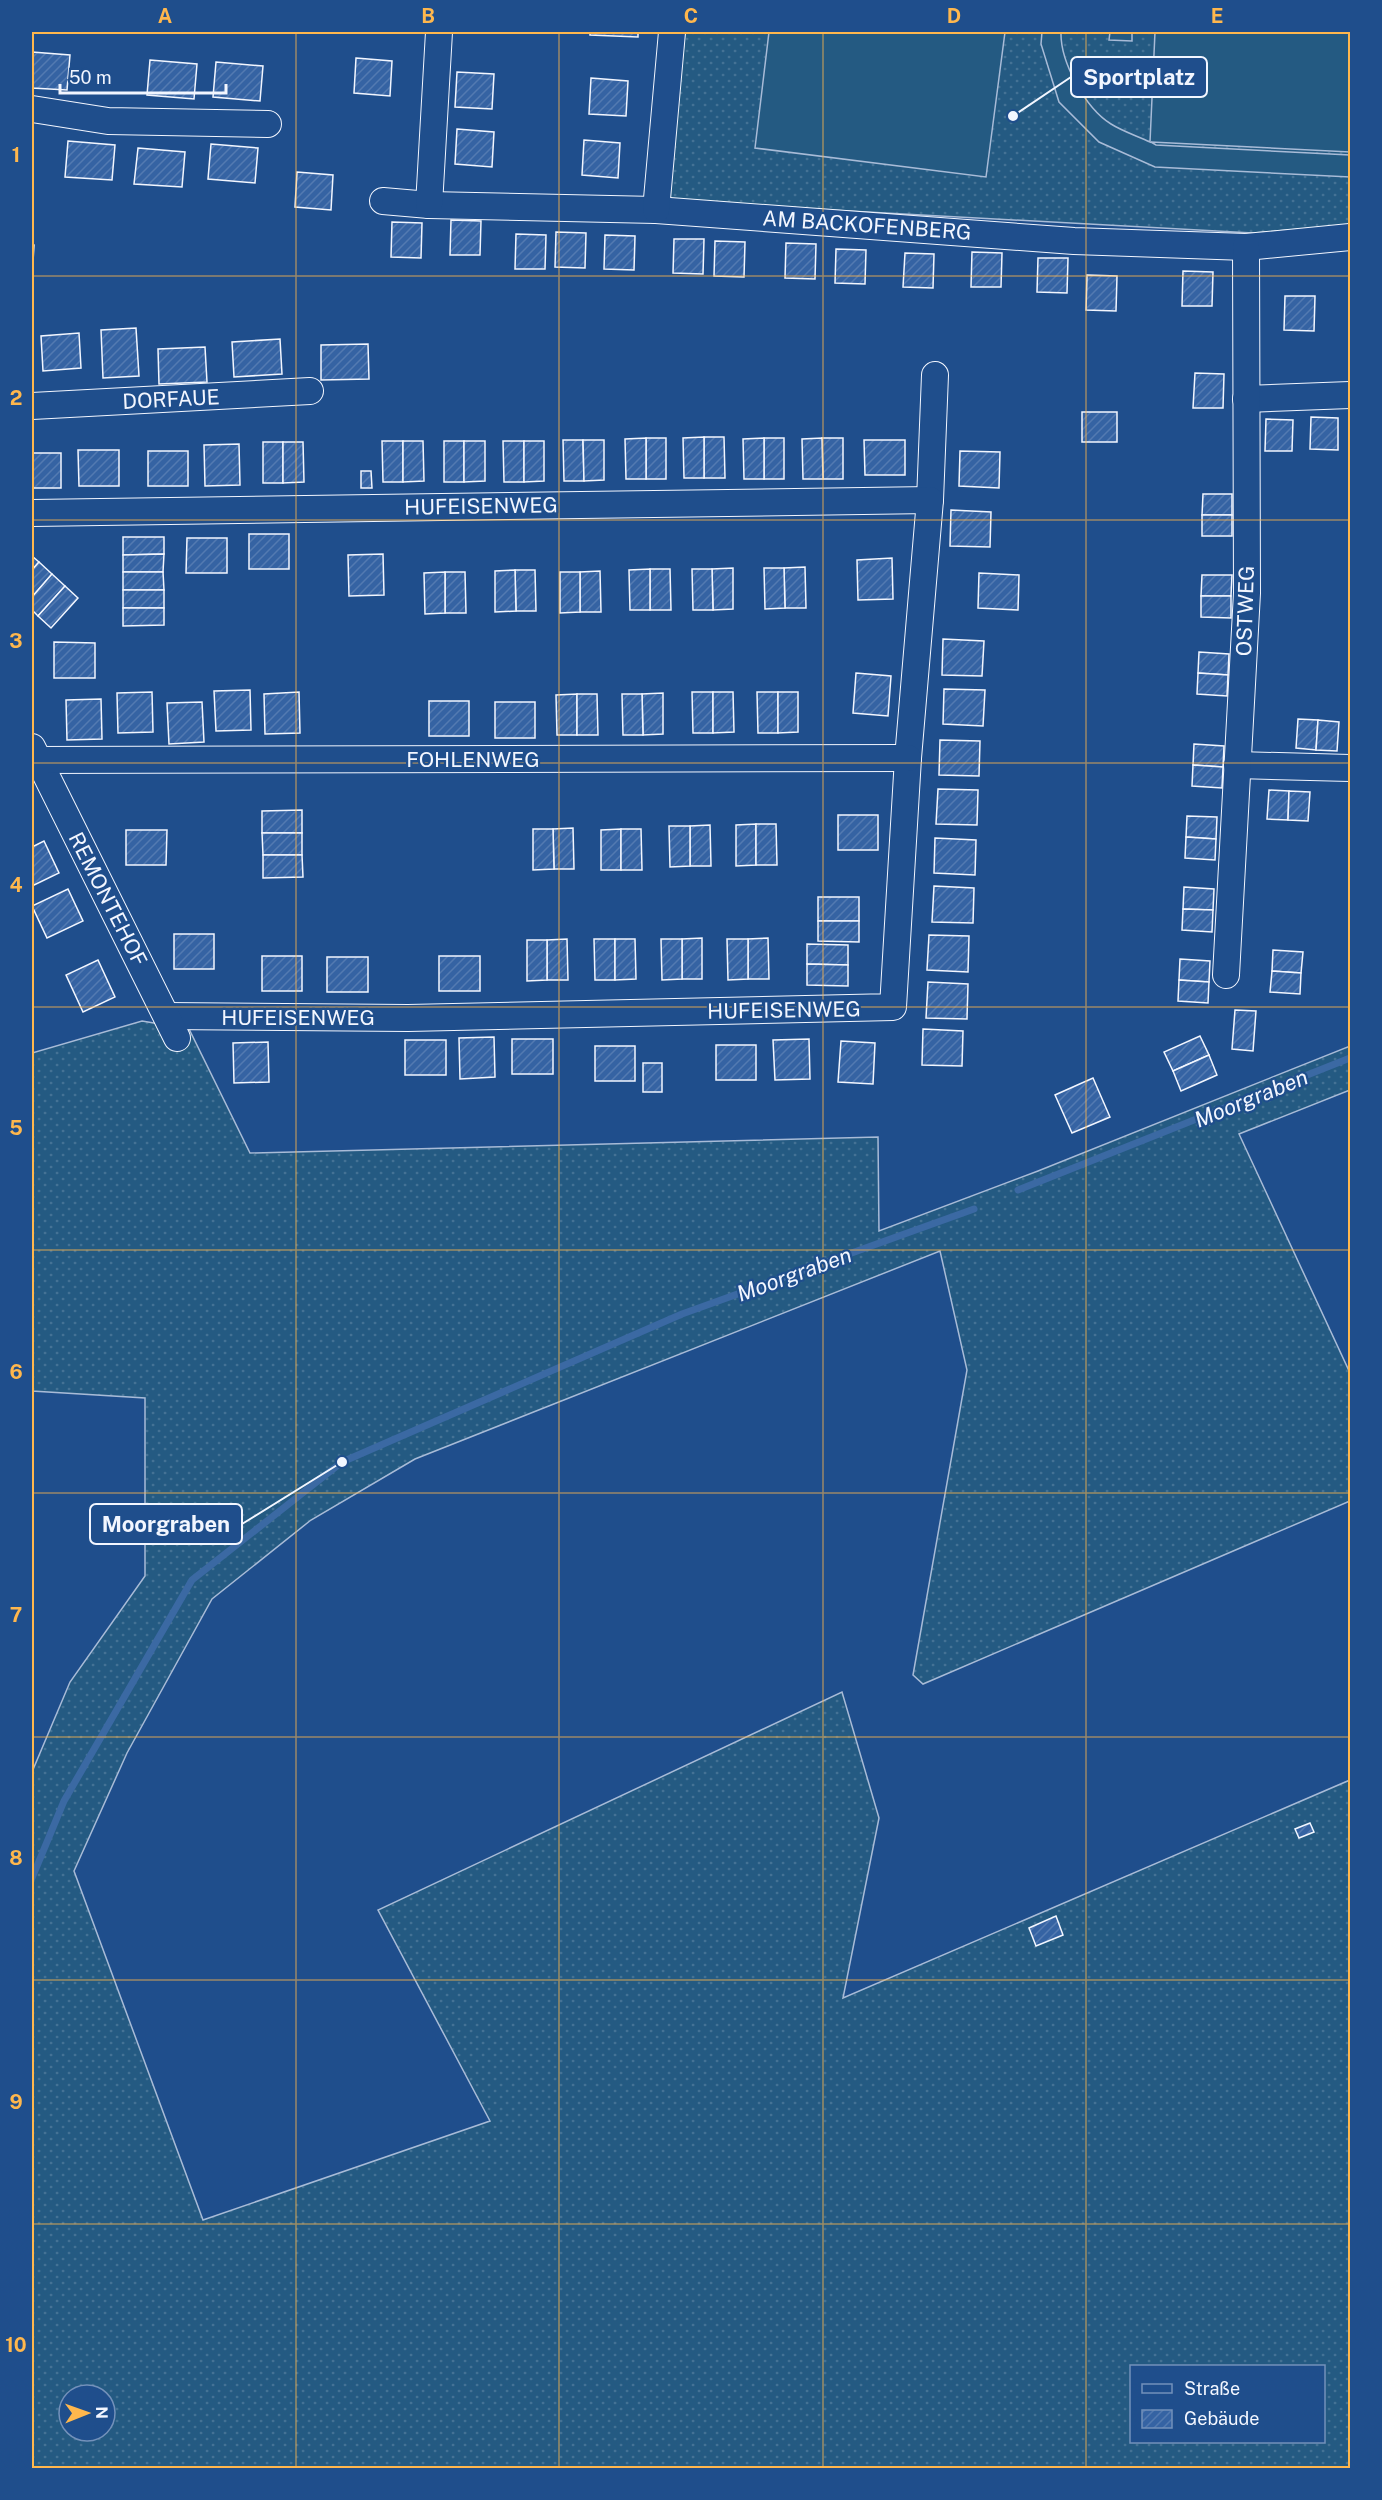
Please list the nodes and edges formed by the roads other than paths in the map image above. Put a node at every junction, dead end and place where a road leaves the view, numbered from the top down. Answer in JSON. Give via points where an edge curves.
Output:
{"nodes":[{"id":1,"x":439,"y":32,"type":"edge"},
{"id":2,"x":672,"y":32,"type":"edge"},
{"id":3,"x":32,"y":109,"type":"edge"},
{"id":4,"x":268,"y":124,"type":"dead end"},
{"id":5,"x":383,"y":201,"type":"dead end"},
{"id":6,"x":429,"y":205,"type":"junction"},
{"id":7,"x":656,"y":210,"type":"junction"},
{"id":8,"x":1350,"y":237,"type":"edge"},
{"id":9,"x":1246,"y":247,"type":"junction"},
{"id":10,"x":935,"y":375,"type":"dead end"},
{"id":11,"x":310,"y":391,"type":"dead end"},
{"id":12,"x":1350,"y":395,"type":"edge"},
{"id":13,"x":1246,"y":399,"type":"junction"},
{"id":14,"x":32,"y":406,"type":"edge"},
{"id":15,"x":930,"y":500,"type":"junction"},
{"id":16,"x":32,"y":513,"type":"edge"},
{"id":17,"x":34,"y":756,"type":"edge"},
{"id":18,"x":908,"y":758,"type":"junction"},
{"id":19,"x":1238,"y":765,"type":"junction"},
{"id":20,"x":1350,"y":768,"type":"edge"},
{"id":21,"x":1226,"y":975,"type":"dead end"},
{"id":22,"x":172,"y":1027,"type":"joint"}],
"edges":[{"from":1,"to":6,"type":"street"},
{"from":2,"to":7,"type":"street"},
{"from":3,"to":4,"type":"street","via":[[108,121]]},
{"from":5,"to":6,"type":"street","name":"AM BACKOFENBERG"},
{"from":6,"to":7,"type":"street","name":"AM BACKOFENBERG"},
{"from":7,"to":9,"type":"street","name":"AM BACKOFENBERG","via":[[1074,241]]},
{"from":8,"to":9,"type":"street","name":"AM BACKOFENBERG"},
{"from":9,"to":13,"type":"street","name":"OSTWEG"},
{"from":10,"to":15,"type":"street","name":"HUFEISENWEG"},
{"from":11,"to":14,"type":"street","name":"DORFAUE"},
{"from":12,"to":13,"type":"street"},
{"from":13,"to":19,"type":"street","name":"OSTWEG","via":[[1247,593]]},
{"from":15,"to":16,"type":"street","name":"HUFEISENWEG"},
{"from":15,"to":18,"type":"street","name":"HUFEISENWEG"},
{"from":17,"to":18,"type":"street","name":"FOHLENWEG"},
{"from":17,"to":22,"type":"street","name":"REMONTEHOF"},
{"from":18,"to":22,"type":"street","name":"HUFEISENWEG","via":[[893,1007]]},
{"from":19,"to":20,"type":"street"},
{"from":19,"to":21,"type":"street","name":"OSTWEG"}]}
